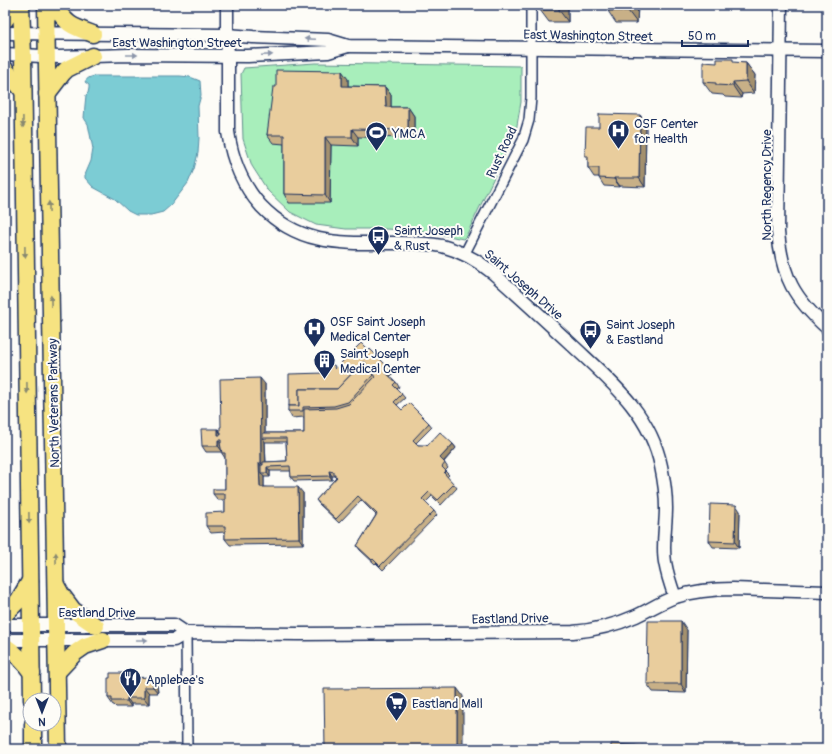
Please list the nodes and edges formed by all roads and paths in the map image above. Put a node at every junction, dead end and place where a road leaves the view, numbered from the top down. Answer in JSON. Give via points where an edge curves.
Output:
{"nodes":[{"id":1,"x":13,"y":5,"type":"edge"},
{"id":2,"x":21,"y":5,"type":"edge"},
{"id":3,"x":46,"y":5,"type":"edge"},
{"id":4,"x":54,"y":5,"type":"edge"},
{"id":5,"x":227,"y":5,"type":"edge"},
{"id":6,"x":531,"y":5,"type":"edge"},
{"id":7,"x":781,"y":5,"type":"edge"},
{"id":8,"x":5,"y":20,"type":"edge"},
{"id":9,"x":5,"y":33,"type":"edge"},
{"id":10,"x":22,"y":34,"type":"junction"},
{"id":11,"x":46,"y":34,"type":"junction"},
{"id":12,"x":93,"y":34,"type":"junction"},
{"id":13,"x":227,"y":35,"type":"junction"},
{"id":14,"x":348,"y":46,"type":"junction"},
{"id":15,"x":531,"y":48,"type":"junction"},
{"id":16,"x":780,"y":51,"type":"junction"},
{"id":17,"x":827,"y":51,"type":"edge"},
{"id":18,"x":5,"y":54,"type":"edge"},
{"id":19,"x":23,"y":55,"type":"junction"},
{"id":20,"x":93,"y":56,"type":"junction"},
{"id":21,"x":228,"y":56,"type":"junction"},
{"id":22,"x":47,"y":57,"type":"junction"},
{"id":23,"x":5,"y":69,"type":"edge"},
{"id":24,"x":23,"y":91,"type":"junction"},
{"id":25,"x":47,"y":94,"type":"junction"},
{"id":26,"x":464,"y":255,"type":"junction"},
{"id":27,"x":827,"y":328,"type":"edge"},
{"id":28,"x":30,"y":581,"type":"junction"},
{"id":29,"x":56,"y":585,"type":"junction"},
{"id":30,"x":827,"y":592,"type":"edge"},
{"id":31,"x":675,"y":597,"type":"junction"},
{"id":32,"x":5,"y":614,"type":"edge"},
{"id":33,"x":5,"y":625,"type":"edge"},
{"id":34,"x":96,"y":626,"type":"junction"},
{"id":35,"x":32,"y":633,"type":"junction"},
{"id":36,"x":56,"y":633,"type":"junction"},
{"id":37,"x":186,"y":633,"type":"junction"},
{"id":38,"x":5,"y":640,"type":"edge"},
{"id":39,"x":103,"y":640,"type":"junction"},
{"id":40,"x":5,"y":646,"type":"edge"},
{"id":41,"x":57,"y":672,"type":"junction"},
{"id":42,"x":32,"y":673,"type":"junction"},
{"id":43,"x":32,"y":692,"type":"edge"},
{"id":44,"x":33,"y":732,"type":"edge"},
{"id":45,"x":33,"y":749,"type":"edge"},
{"id":46,"x":58,"y":749,"type":"edge"},
{"id":47,"x":187,"y":749,"type":"edge"}],
"edges":[{"from":1,"to":8,"type":"highway"},
{"from":2,"to":10,"type":"highway","name":"North Veterans Parkway"},
{"from":3,"to":11,"type":"highway","name":"North Veterans Parkway"},
{"from":4,"to":12,"type":"highway","via":[[72,26]]},
{"from":5,"to":13,"type":"main road","name":"Saint Joseph Drive"},
{"from":6,"to":15,"type":"street","name":"Rust Road"},
{"from":7,"to":16,"type":"main road","name":"North Regency Drive"},
{"from":9,"to":10,"type":"main road","name":"East Washington Street"},
{"from":10,"to":11,"type":"main road","name":"East Washington Street"},
{"from":10,"to":19,"type":"highway","name":"North Veterans Parkway"},
{"from":11,"to":12,"type":"main road","name":"East Washington Street"},
{"from":11,"to":22,"type":"highway","name":"North Veterans Parkway"},
{"from":12,"to":13,"type":"main road","name":"East Washington Street"},
{"from":14,"to":13,"type":"main road","name":"East Washington Street","one_way":true,"via":[[328,40]]},
{"from":13,"to":21,"type":"main road","name":"Saint Joseph Drive"},
{"from":14,"to":15,"type":"main road","name":"East Washington Street"},
{"from":21,"to":14,"type":"main road","name":"East Washington Street","one_way":true,"via":[[328,52]]},
{"from":15,"to":16,"type":"main road","name":"East Washington Street"},
{"from":15,"to":26,"type":"street","name":"Rust Road","via":[[532,98],[523,140]]},
{"from":16,"to":17,"type":"main road","name":"East Washington Street"},
{"from":16,"to":27,"type":"main road","name":"North Regency Drive","via":[[780,248],[783,265],[795,292],[802,303]]},
{"from":18,"to":19,"type":"main road","name":"East Washington Street"},
{"from":19,"to":22,"type":"main road","name":"East Washington Street"},
{"from":19,"to":24,"type":"highway","name":"North Veterans Parkway"},
{"from":20,"to":21,"type":"main road","name":"East Washington Street","one_way":true},
{"from":20,"to":22,"type":"main road","name":"East Washington Street"},
{"from":20,"to":25,"type":"highway","via":[[63,73]]},
{"from":21,"to":26,"type":"main road","name":"Saint Joseph Drive","via":[[228,132],[231,150],[243,181],[255,200],[267,212],[288,227],[314,238],[333,242],[425,244],[441,246]]},
{"from":22,"to":25,"type":"highway","name":"North Veterans Parkway"},
{"from":23,"to":24,"type":"highway"},
{"from":24,"to":28,"type":"highway","name":"North Veterans Parkway","one_way":true},
{"from":29,"to":25,"type":"highway","name":"North Veterans Parkway","one_way":true},
{"from":26,"to":31,"type":"main road","name":"Saint Joseph Drive","via":[[492,272],[616,386],[638,412],[656,448],[661,465],[666,504],[665,562]]},
{"from":28,"to":32,"type":"highway","via":[[18,602]]},
{"from":28,"to":35,"type":"highway","name":"North Veterans Parkway"},
{"from":29,"to":34,"type":"highway","via":[[73,610]]},
{"from":29,"to":36,"type":"highway","name":"North Veterans Parkway"},
{"from":30,"to":31,"type":"main road","name":"Eastland Drive","via":[[720,589]]},
{"from":31,"to":37,"type":"main road","name":"Eastland Drive","via":[[626,620],[574,632]]},
{"from":33,"to":35,"type":"main road","name":"Eastland Drive"},
{"from":34,"to":36,"type":"main road","name":"Eastland Drive"},
{"from":34,"to":37,"type":"main road","name":"Eastland Drive","via":[[174,625]]},
{"from":35,"to":36,"type":"main road","name":"Eastland Drive"},
{"from":35,"to":38,"type":"main road","name":"Eastland Drive"},
{"from":35,"to":42,"type":"highway","name":"North Veterans Parkway"},
{"from":36,"to":39,"type":"main road","name":"Eastland Drive"},
{"from":36,"to":41,"type":"highway","name":"North Veterans Parkway"},
{"from":39,"to":37,"type":"main road","name":"Eastland Drive","one_way":true,"via":[[174,640]]},
{"from":37,"to":47,"type":"street"},
{"from":39,"to":41,"type":"highway","via":[[85,646]]},
{"from":40,"to":42,"type":"highway","via":[[22,660]]},
{"from":41,"to":46,"type":"highway","name":"North Veterans Parkway"},
{"from":42,"to":43,"type":"highway","name":"North Veterans Parkway"},
{"from":44,"to":45,"type":"highway"}]}
